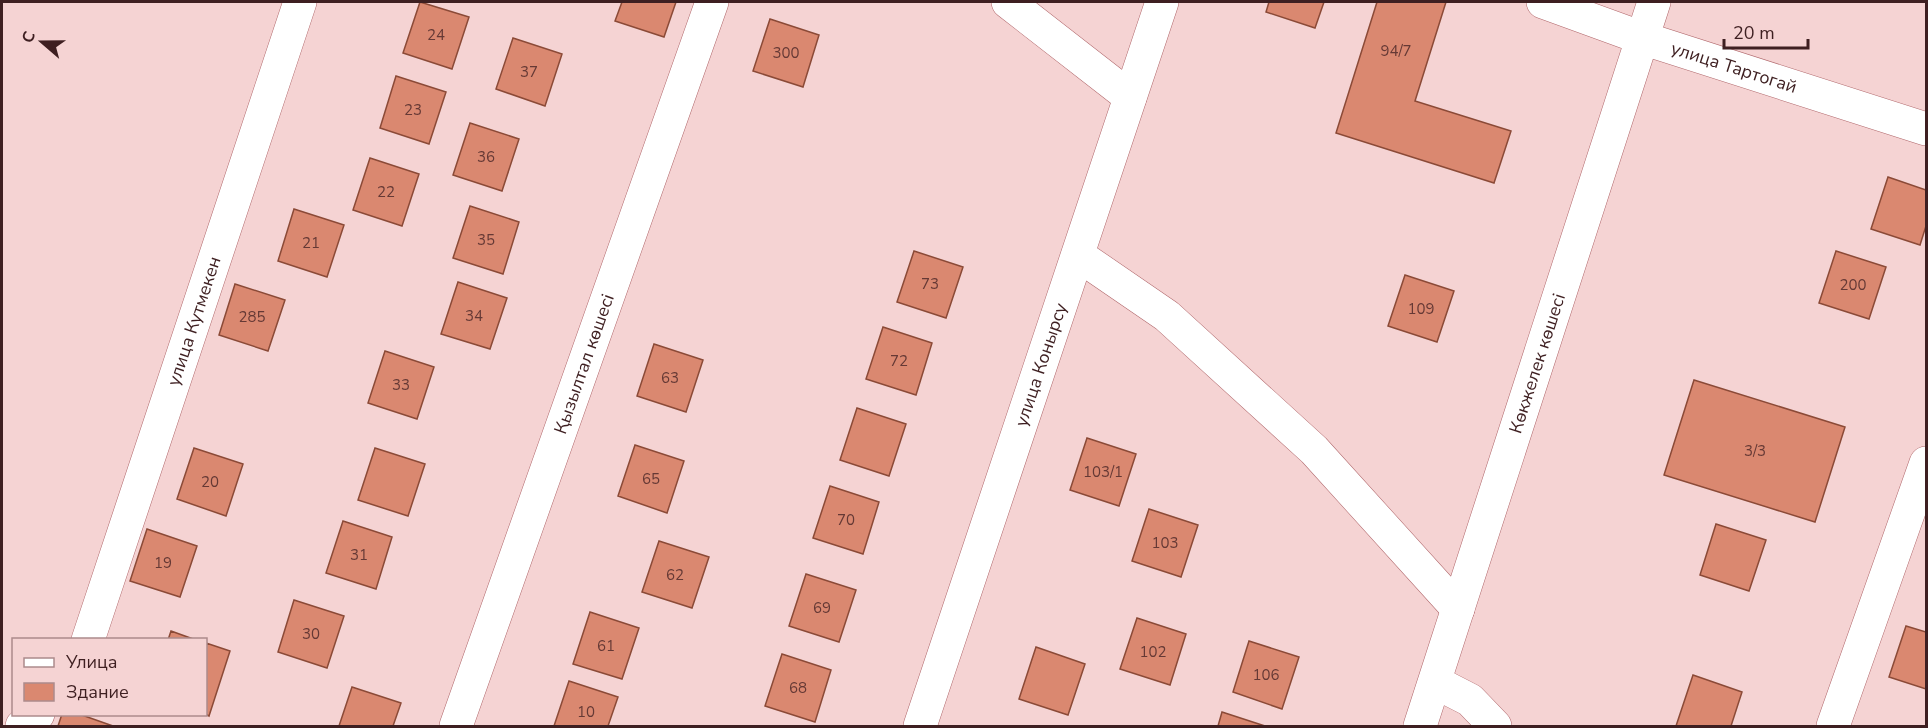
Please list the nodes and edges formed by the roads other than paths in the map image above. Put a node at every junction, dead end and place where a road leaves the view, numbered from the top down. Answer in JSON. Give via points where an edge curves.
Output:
{"nodes":[{"id":1,"x":300,"y":2,"type":"edge"},
{"id":2,"x":712,"y":2,"type":"edge"},
{"id":3,"x":1008,"y":2,"type":"edge"},
{"id":4,"x":1162,"y":2,"type":"edge"},
{"id":5,"x":1543,"y":2,"type":"edge"},
{"id":6,"x":1654,"y":2,"type":"edge"},
{"id":7,"x":1642,"y":38,"type":"junction"},
{"id":8,"x":1130,"y":97,"type":"junction"},
{"id":9,"x":1926,"y":129,"type":"edge"},
{"id":10,"x":1078,"y":255,"type":"junction"},
{"id":11,"x":1926,"y":463,"type":"edge"},
{"id":12,"x":1458,"y":609,"type":"junction"},
{"id":13,"x":88,"y":638,"type":"edge"},
{"id":14,"x":1435,"y":682,"type":"junction"},
{"id":15,"x":35,"y":716,"type":"edge"},
{"id":16,"x":22,"y":726,"type":"edge"},
{"id":17,"x":456,"y":726,"type":"edge"},
{"id":18,"x":920,"y":726,"type":"edge"},
{"id":19,"x":1420,"y":726,"type":"edge"},
{"id":20,"x":1495,"y":726,"type":"edge"},
{"id":21,"x":1833,"y":726,"type":"edge"}],
"edges":[{"from":1,"to":13,"type":"street","name":"улица Кутмекен"},
{"from":2,"to":17,"type":"street","name":"Қызылтал көшесі"},
{"from":3,"to":8,"type":"street"},
{"from":4,"to":8,"type":"street","name":"улица Конырсу"},
{"from":5,"to":7,"type":"street","name":"улица Тартогай"},
{"from":6,"to":7,"type":"street","name":"Көкжелек көшесі"},
{"from":7,"to":9,"type":"street","name":"улица Тартогай"},
{"from":7,"to":12,"type":"street","name":"Көкжелек көшесі"},
{"from":8,"to":10,"type":"street","name":"улица Конырсу"},
{"from":10,"to":12,"type":"street","via":[[1167,316],[1314,450]]},
{"from":10,"to":18,"type":"street","name":"улица Конырсу"},
{"from":11,"to":21,"type":"street"},
{"from":12,"to":14,"type":"street","name":"Көкжелек көшесі"},
{"from":14,"to":19,"type":"street","name":"Көкжелек көшесі"},
{"from":14,"to":20,"type":"street","via":[[1470,700]]},
{"from":15,"to":16,"type":"street"}]}
